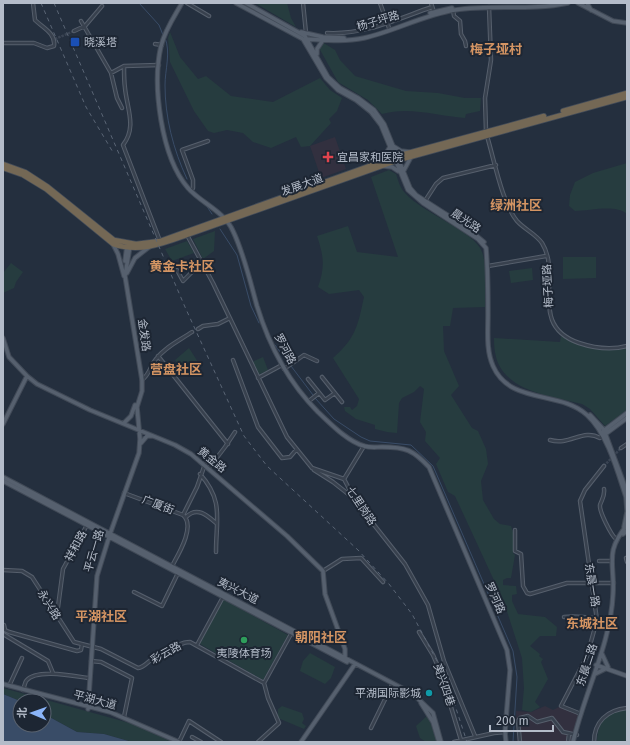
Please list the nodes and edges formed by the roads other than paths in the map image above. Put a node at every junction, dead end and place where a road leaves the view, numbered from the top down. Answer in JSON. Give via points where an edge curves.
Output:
{"nodes":[{"id":1,"x":33,"y":3,"type":"edge"},
{"id":2,"x":182,"y":3,"type":"edge"},
{"id":3,"x":186,"y":3,"type":"edge"},
{"id":4,"x":236,"y":3,"type":"edge"},
{"id":5,"x":246,"y":3,"type":"edge"},
{"id":6,"x":303,"y":3,"type":"edge"},
{"id":7,"x":431,"y":3,"type":"edge"},
{"id":8,"x":557,"y":3,"type":"edge"},
{"id":9,"x":568,"y":3,"type":"edge"},
{"id":10,"x":578,"y":3,"type":"edge"},
{"id":11,"x":587,"y":3,"type":"edge"},
{"id":12,"x":380,"y":4,"type":"edge"},
{"id":13,"x":102,"y":6,"type":"dead end"},
{"id":14,"x":432,"y":7,"type":"junction"},
{"id":15,"x":489,"y":7,"type":"junction"},
{"id":16,"x":453,"y":10,"type":"junction"},
{"id":17,"x":592,"y":11,"type":"junction"},
{"id":18,"x":434,"y":12,"type":"junction"},
{"id":19,"x":209,"y":16,"type":"dead end"},
{"id":20,"x":81,"y":21,"type":"dead end"},
{"id":21,"x":387,"y":23,"type":"junction"},
{"id":22,"x":627,"y":23,"type":"edge"},
{"id":23,"x":85,"y":26,"type":"junction"},
{"id":24,"x":389,"y":28,"type":"junction"},
{"id":25,"x":74,"y":31,"type":"tunnel mouth"},
{"id":26,"x":327,"y":32,"type":"dead end"},
{"id":27,"x":305,"y":37,"type":"junction"},
{"id":28,"x":323,"y":40,"type":"junction"},
{"id":29,"x":3,"y":43,"type":"edge"},
{"id":30,"x":155,"y":44,"type":"dead end"},
{"id":31,"x":162,"y":45,"type":"junction"},
{"id":32,"x":466,"y":46,"type":"dead end"},
{"id":33,"x":317,"y":55,"type":"junction"},
{"id":34,"x":159,"y":65,"type":"junction"},
{"id":35,"x":124,"y":66,"type":"junction"},
{"id":36,"x":112,"y":73,"type":"junction"},
{"id":37,"x":627,"y":93,"type":"edge"},
{"id":38,"x":627,"y":97,"type":"edge"},
{"id":39,"x":122,"y":108,"type":"dead end"},
{"id":40,"x":487,"y":133,"type":"junction"},
{"id":41,"x":208,"y":141,"type":"dead end"},
{"id":42,"x":391,"y":146,"type":"junction"},
{"id":43,"x":411,"y":154,"type":"junction"},
{"id":44,"x":396,"y":159,"type":"junction"},
{"id":45,"x":3,"y":164,"type":"edge"},
{"id":46,"x":381,"y":164,"type":"junction"},
{"id":47,"x":496,"y":165,"type":"junction"},
{"id":48,"x":3,"y":168,"type":"edge"},
{"id":49,"x":402,"y":173,"type":"junction"},
{"id":50,"x":191,"y":191,"type":"junction"},
{"id":51,"x":424,"y":202,"type":"junction"},
{"id":52,"x":225,"y":220,"type":"junction"},
{"id":53,"x":187,"y":235,"type":"junction"},
{"id":54,"x":160,"y":241,"type":"junction"},
{"id":55,"x":113,"y":244,"type":"junction"},
{"id":56,"x":128,"y":246,"type":"junction"},
{"id":57,"x":149,"y":247,"type":"junction"},
{"id":58,"x":546,"y":256,"type":"junction"},
{"id":59,"x":202,"y":262,"type":"junction"},
{"id":60,"x":489,"y":265,"type":"junction"},
{"id":61,"x":177,"y":270,"type":"dead end"},
{"id":62,"x":124,"y":276,"type":"junction"},
{"id":63,"x":230,"y":318,"type":"junction"},
{"id":64,"x":198,"y":329,"type":"dead end"},
{"id":65,"x":192,"y":332,"type":"dead end"},
{"id":66,"x":3,"y":342,"type":"edge"},
{"id":67,"x":627,"y":346,"type":"edge"},
{"id":68,"x":158,"y":356,"type":"junction"},
{"id":69,"x":233,"y":360,"type":"dead end"},
{"id":70,"x":317,"y":361,"type":"dead end"},
{"id":71,"x":283,"y":367,"type":"junction"},
{"id":72,"x":27,"y":376,"type":"junction"},
{"id":73,"x":322,"y":377,"type":"dead end"},
{"id":74,"x":258,"y":378,"type":"junction"},
{"id":75,"x":308,"y":379,"type":"dead end"},
{"id":76,"x":142,"y":380,"type":"junction"},
{"id":77,"x":319,"y":393,"type":"junction"},
{"id":78,"x":335,"y":393,"type":"junction"},
{"id":79,"x":309,"y":401,"type":"junction"},
{"id":80,"x":342,"y":402,"type":"dead end"},
{"id":81,"x":136,"y":404,"type":"junction"},
{"id":82,"x":627,"y":413,"type":"edge"},
{"id":83,"x":627,"y":418,"type":"edge"},
{"id":84,"x":3,"y":419,"type":"edge"},
{"id":85,"x":124,"y":423,"type":"junction"},
{"id":86,"x":3,"y":424,"type":"edge"},
{"id":87,"x":137,"y":429,"type":"junction"},
{"id":88,"x":234,"y":432,"type":"dead end"},
{"id":89,"x":603,"y":433,"type":"junction"},
{"id":90,"x":154,"y":436,"type":"junction"},
{"id":91,"x":550,"y":440,"type":"dead end"},
{"id":92,"x":140,"y":444,"type":"junction"},
{"id":93,"x":228,"y":444,"type":"junction"},
{"id":94,"x":627,"y":444,"type":"edge"},
{"id":95,"x":364,"y":446,"type":"junction"},
{"id":96,"x":621,"y":448,"type":"tunnel mouth"},
{"id":97,"x":296,"y":450,"type":"junction"},
{"id":98,"x":204,"y":464,"type":"junction"},
{"id":99,"x":604,"y":466,"type":"tunnel mouth"},
{"id":100,"x":209,"y":468,"type":"junction"},
{"id":101,"x":312,"y":468,"type":"junction"},
{"id":102,"x":200,"y":474,"type":"junction"},
{"id":103,"x":3,"y":477,"type":"edge"},
{"id":104,"x":344,"y":479,"type":"junction"},
{"id":105,"x":3,"y":481,"type":"edge"},
{"id":106,"x":604,"y":489,"type":"dead end"},
{"id":107,"x":124,"y":493,"type":"junction"},
{"id":108,"x":626,"y":493,"type":"edge"},
{"id":109,"x":627,"y":500,"type":"edge"},
{"id":110,"x":356,"y":502,"type":"junction"},
{"id":111,"x":627,"y":511,"type":"edge"},
{"id":112,"x":185,"y":516,"type":"junction"},
{"id":113,"x":216,"y":524,"type":"junction"},
{"id":114,"x":87,"y":525,"type":"junction"},
{"id":115,"x":627,"y":525,"type":"edge"},
{"id":116,"x":515,"y":530,"type":"dead end"},
{"id":117,"x":627,"y":530,"type":"edge"},
{"id":118,"x":622,"y":533,"type":"junction"},
{"id":119,"x":108,"y":535,"type":"junction"},
{"id":120,"x":616,"y":539,"type":"junction"},
{"id":121,"x":216,"y":552,"type":"dead end"},
{"id":122,"x":626,"y":558,"type":"dead end"},
{"id":123,"x":612,"y":561,"type":"junction"},
{"id":124,"x":599,"y":562,"type":"dead end"},
{"id":125,"x":627,"y":562,"type":"edge"},
{"id":126,"x":172,"y":566,"type":"junction"},
{"id":127,"x":3,"y":570,"type":"edge"},
{"id":128,"x":323,"y":571,"type":"junction"},
{"id":129,"x":178,"y":573,"type":"junction"},
{"id":130,"x":383,"y":582,"type":"dead end"},
{"id":131,"x":614,"y":583,"type":"junction"},
{"id":132,"x":591,"y":584,"type":"junction"},
{"id":133,"x":134,"y":592,"type":"dead end"},
{"id":134,"x":223,"y":597,"type":"junction"},
{"id":135,"x":53,"y":610,"type":"junction"},
{"id":136,"x":564,"y":617,"type":"dead end"},
{"id":137,"x":597,"y":620,"type":"junction"},
{"id":138,"x":610,"y":620,"type":"junction"},
{"id":139,"x":4,"y":621,"type":"dead end"},
{"id":140,"x":3,"y":625,"type":"edge"},
{"id":141,"x":419,"y":632,"type":"dead end"},
{"id":142,"x":3,"y":634,"type":"edge"},
{"id":143,"x":291,"y":634,"type":"junction"},
{"id":144,"x":82,"y":644,"type":"junction"},
{"id":145,"x":197,"y":645,"type":"junction"},
{"id":146,"x":92,"y":646,"type":"junction"},
{"id":147,"x":602,"y":654,"type":"junction"},
{"id":148,"x":22,"y":658,"type":"dead end"},
{"id":149,"x":345,"y":659,"type":"junction"},
{"id":150,"x":92,"y":661,"type":"junction"},
{"id":151,"x":355,"y":665,"type":"junction"},
{"id":152,"x":597,"y":665,"type":"junction"},
{"id":153,"x":607,"y":668,"type":"junction"},
{"id":154,"x":53,"y":673,"type":"junction"},
{"id":155,"x":595,"y":674,"type":"junction"},
{"id":156,"x":627,"y":675,"type":"edge"},
{"id":157,"x":88,"y":678,"type":"junction"},
{"id":158,"x":264,"y":683,"type":"junction"},
{"id":159,"x":3,"y":685,"type":"edge"},
{"id":160,"x":392,"y":685,"type":"junction"},
{"id":161,"x":9,"y":686,"type":"junction"},
{"id":162,"x":23,"y":690,"type":"junction"},
{"id":163,"x":87,"y":707,"type":"junction"},
{"id":164,"x":627,"y":708,"type":"edge"},
{"id":165,"x":581,"y":714,"type":"junction"},
{"id":166,"x":124,"y":717,"type":"junction"},
{"id":167,"x":371,"y":728,"type":"dead end"},
{"id":168,"x":505,"y":732,"type":"junction"},
{"id":169,"x":569,"y":734,"type":"junction"},
{"id":170,"x":576,"y":735,"type":"junction"},
{"id":171,"x":475,"y":736,"type":"junction"},
{"id":172,"x":192,"y":737,"type":"dead end"},
{"id":173,"x":461,"y":740,"type":"junction"},
{"id":174,"x":175,"y":742,"type":"edge"},
{"id":175,"x":179,"y":742,"type":"edge"},
{"id":176,"x":201,"y":742,"type":"edge"},
{"id":177,"x":220,"y":742,"type":"edge"},
{"id":178,"x":258,"y":742,"type":"edge"},
{"id":179,"x":301,"y":742,"type":"edge"},
{"id":180,"x":440,"y":742,"type":"edge"},
{"id":181,"x":454,"y":742,"type":"edge"},
{"id":182,"x":507,"y":742,"type":"edge"},
{"id":183,"x":520,"y":742,"type":"edge"},
{"id":184,"x":568,"y":742,"type":"edge"},
{"id":185,"x":574,"y":742,"type":"edge"},
{"id":186,"x":594,"y":742,"type":"edge"}],
"edges":[{"from":1,"to":29,"type":"street","via":[[35,20],[46,28],[54,40],[54,46],[47,48],[34,43]]},
{"from":2,"to":31,"type":"main road","name":"罗河路","via":[[166,30]]},
{"from":3,"to":19,"type":"street"},
{"from":4,"to":27,"type":"main road","name":"晨光路"},
{"from":5,"to":27,"type":"main road","name":"晨光路","via":[[297,30]]},
{"from":6,"to":27,"type":"street"},
{"from":7,"to":14,"type":"street"},
{"from":8,"to":15,"type":"main road","name":"杨子坪路","via":[[541,6]]},
{"from":9,"to":15,"type":"main road","via":[[542,8]]},
{"from":10,"to":17,"type":"main road"},
{"from":11,"to":17,"type":"main road"},
{"from":12,"to":21,"type":"street"},
{"from":13,"to":23,"type":"street"},
{"from":14,"to":18,"type":"street"},
{"from":14,"to":21,"type":"street"},
{"from":15,"to":16,"type":"main road"},
{"from":15,"to":18,"type":"main road","name":"杨子坪路","via":[[465,7]]},
{"from":15,"to":40,"type":"street","name":"梅子垭路","via":[[491,60],[485,98]]},
{"from":16,"to":28,"type":"main road","via":[[363,38]]},
{"from":16,"to":32,"type":"street","via":[[454,16],[460,22]]},
{"from":17,"to":22,"type":"main road","via":[[613,21]]},
{"from":18,"to":24,"type":"main road","name":"杨子坪路"},
{"from":20,"to":23,"type":"street"},
{"from":21,"to":24,"type":"street"},
{"from":21,"to":26,"type":"street","via":[[354,32]]},
{"from":23,"to":25,"type":"street"},
{"from":23,"to":36,"type":"street"},
{"from":24,"to":27,"type":"main road","name":"杨子坪路","via":[[349,38],[314,35]]},
{"from":27,"to":28,"type":"main road"},
{"from":27,"to":33,"type":"main road","name":"晨光路"},
{"from":27,"to":42,"type":"main road","name":"晨光路","via":[[326,78],[338,90],[371,112],[381,125]]},
{"from":28,"to":33,"type":"main road","via":[[317,49]]},
{"from":30,"to":31,"type":"street"},
{"from":31,"to":34,"type":"main road","name":"罗河路"},
{"from":33,"to":42,"type":"main road","name":"晨光路","via":[[328,77],[374,110],[384,124]]},
{"from":34,"to":35,"type":"street"},
{"from":34,"to":50,"type":"main road","name":"罗河路","via":[[158,107],[163,130],[180,177]]},
{"from":35,"to":36,"type":"street"},
{"from":35,"to":54,"type":"street","via":[[124,87],[131,121],[130,136],[123,146]]},
{"from":36,"to":39,"type":"street","via":[[117,98]]},
{"from":37,"to":40,"type":"highway","name":"发展大道"},
{"from":38,"to":40,"type":"highway","name":"发展大道"},
{"from":40,"to":43,"type":"highway","name":"发展大道"},
{"from":40,"to":47,"type":"street","name":"梅子垭路"},
{"from":41,"to":50,"type":"street","via":[[182,150],[193,180]]},
{"from":42,"to":43,"type":"main road"},
{"from":42,"to":44,"type":"main road","name":"晨光路"},
{"from":42,"to":46,"type":"main road"},
{"from":43,"to":44,"type":"highway","name":"发展大道"},
{"from":43,"to":49,"type":"main road"},
{"from":44,"to":46,"type":"highway","name":"发展大道"},
{"from":44,"to":49,"type":"main road","name":"晨光路"},
{"from":45,"to":56,"type":"highway","name":"发展大道","via":[[25,172],[48,187],[114,240]]},
{"from":46,"to":49,"type":"main road"},
{"from":46,"to":52,"type":"highway","name":"发展大道"},
{"from":47,"to":51,"type":"street","via":[[443,178]]},
{"from":47,"to":58,"type":"street","name":"梅子垭路","via":[[508,207],[518,222],[542,243]]},
{"from":48,"to":55,"type":"highway","name":"发展大道","via":[[24,175],[46,189]]},
{"from":49,"to":51,"type":"main road","name":"晨光路","via":[[410,188]]},
{"from":50,"to":52,"type":"main road","name":"罗河路"},
{"from":51,"to":60,"type":"main road","name":"晨光路","via":[[480,238],[488,247]]},
{"from":52,"to":53,"type":"highway","name":"发展大道"},
{"from":52,"to":54,"type":"highway","name":"发展大道"},
{"from":52,"to":71,"type":"main road","name":"罗河路","via":[[233,230],[260,316]]},
{"from":53,"to":57,"type":"highway","name":"发展大道"},
{"from":53,"to":59,"type":"street","name":"七里岗路"},
{"from":54,"to":56,"type":"highway","name":"发展大道"},
{"from":55,"to":56,"type":"highway","name":"发展大道"},
{"from":55,"to":62,"type":"main road"},
{"from":56,"to":57,"type":"highway","name":"发展大道"},
{"from":56,"to":62,"type":"main road","name":"金发路"},
{"from":57,"to":62,"type":"main road","via":[[135,258]]},
{"from":58,"to":60,"type":"street"},
{"from":58,"to":67,"type":"street","name":"梅子垭路","via":[[549,308],[552,320],[560,333],[572,341],[591,346]]},
{"from":59,"to":61,"type":"street","via":[[183,281]]},
{"from":59,"to":63,"type":"street","name":"七里岗路"},
{"from":60,"to":89,"type":"main road","name":"晨光路","via":[[491,356],[498,372],[519,390],[577,406],[597,421]]},
{"from":62,"to":76,"type":"main road","name":"金发路"},
{"from":62,"to":81,"type":"main road","name":"金发路","via":[[140,381]]},
{"from":63,"to":64,"type":"street"},
{"from":63,"to":74,"type":"street","name":"七里岗路"},
{"from":65,"to":68,"type":"street"},
{"from":66,"to":72,"type":"main road","name":"黄金路","via":[[9,357]]},
{"from":68,"to":76,"type":"street"},
{"from":68,"to":93,"type":"street"},
{"from":69,"to":97,"type":"street","via":[[258,427],[282,458],[290,457]]},
{"from":70,"to":71,"type":"street","via":[[304,355]]},
{"from":71,"to":74,"type":"street"},
{"from":71,"to":79,"type":"main road","name":"罗河路"},
{"from":72,"to":84,"type":"main road","via":[[23,378]]},
{"from":72,"to":85,"type":"main road","name":"黄金路","via":[[37,384],[90,410]]},
{"from":72,"to":86,"type":"main road"},
{"from":73,"to":78,"type":"street"},
{"from":74,"to":97,"type":"street","name":"七里岗路"},
{"from":75,"to":77,"type":"street"},
{"from":76,"to":87,"type":"main road","name":"金发路","via":[[142,391],[137,407]]},
{"from":77,"to":78,"type":"street","via":[[325,400]]},
{"from":77,"to":79,"type":"street"},
{"from":78,"to":80,"type":"street"},
{"from":79,"to":95,"type":"main road","name":"罗河路","via":[[338,430]]},
{"from":81,"to":85,"type":"main road","via":[[131,416]]},
{"from":81,"to":87,"type":"main road","name":"金发路"},
{"from":82,"to":89,"type":"main road"},
{"from":83,"to":89,"type":"main road"},
{"from":85,"to":87,"type":"main road","name":"黄金路"},
{"from":87,"to":90,"type":"main road","name":"黄金路"},
{"from":87,"to":92,"type":"main road","name":"平云一路"},
{"from":87,"to":119,"type":"main road","name":"平云一路","via":[[137,452]]},
{"from":88,"to":93,"type":"street"},
{"from":89,"to":91,"type":"street","via":[[600,438],[587,435],[561,443]]},
{"from":89,"to":108,"type":"main road","name":"晨光路"},
{"from":90,"to":92,"type":"main road","via":[[147,436]]},
{"from":90,"to":98,"type":"main road","name":"黄金路","via":[[176,445]]},
{"from":92,"to":107,"type":"main road","name":"平云一路"},
{"from":93,"to":100,"type":"street"},
{"from":94,"to":96,"type":"street"},
{"from":95,"to":104,"type":"street"},
{"from":95,"to":168,"type":"main road","name":"罗河路","via":[[402,447],[419,456],[429,467],[508,649],[512,670]]},
{"from":97,"to":101,"type":"street","name":"七里岗路"},
{"from":98,"to":100,"type":"main road","name":"黄金路"},
{"from":98,"to":102,"type":"street"},
{"from":99,"to":132,"type":"street","name":"东晨一路","via":[[580,500]]},
{"from":100,"to":128,"type":"main road","name":"黄金路"},
{"from":101,"to":104,"type":"street","name":"七里岗路"},
{"from":101,"to":110,"type":"street"},
{"from":102,"to":112,"type":"street"},
{"from":102,"to":113,"type":"street","via":[[210,485],[216,498]]},
{"from":103,"to":119,"type":"main road","name":"夷兴大道"},
{"from":104,"to":110,"type":"street","name":"七里岗路"},
{"from":105,"to":114,"type":"main road","name":"夷兴大道"},
{"from":106,"to":120,"type":"street","via":[[600,508],[611,534]]},
{"from":107,"to":112,"type":"street","name":"广厦街"},
{"from":107,"to":119,"type":"main road","name":"平云一路"},
{"from":108,"to":109,"type":"main road","name":"晨光路"},
{"from":108,"to":111,"type":"main road"},
{"from":110,"to":171,"type":"street","name":"七里岗路","via":[[405,564],[428,605],[444,661]]},
{"from":111,"to":118,"type":"main road"},
{"from":112,"to":113,"type":"street","via":[[201,512]]},
{"from":112,"to":126,"type":"street","name":"广厦街","via":[[188,529]]},
{"from":113,"to":121,"type":"street"},
{"from":114,"to":119,"type":"main road","name":"夷兴大道"},
{"from":114,"to":135,"type":"street","name":"祥和路","via":[[63,569],[58,607]]},
{"from":115,"to":118,"type":"main road","name":"东晨二路"},
{"from":116,"to":132,"type":"street","via":[[514,548],[521,554],[523,586],[527,594],[567,583]]},
{"from":117,"to":118,"type":"main road","name":"东晨二路"},
{"from":118,"to":120,"type":"main road","name":"东晨二路"},
{"from":118,"to":131,"type":"main road","name":"东晨二路","via":[[614,552]]},
{"from":119,"to":126,"type":"main road","name":"夷兴大道"},
{"from":119,"to":129,"type":"main road","name":"夷兴大道"},
{"from":119,"to":146,"type":"main road","name":"平云一路","via":[[97,576]]},
{"from":120,"to":123,"type":"main road","name":"东晨二路"},
{"from":122,"to":125,"type":"street"},
{"from":123,"to":124,"type":"street"},
{"from":123,"to":131,"type":"main road","name":"东晨二路"},
{"from":126,"to":149,"type":"main road","name":"夷兴大道"},
{"from":127,"to":135,"type":"street","name":"永兴路","via":[[17,570],[32,577]]},
{"from":128,"to":130,"type":"street","via":[[342,560],[360,558]]},
{"from":128,"to":149,"type":"main road","via":[[325,594],[345,649]]},
{"from":129,"to":133,"type":"street","via":[[162,606]]},
{"from":129,"to":134,"type":"main road","name":"夷兴大道"},
{"from":131,"to":132,"type":"street"},
{"from":131,"to":138,"type":"main road","name":"东晨二路"},
{"from":132,"to":137,"type":"street","name":"东晨一路"},
{"from":134,"to":143,"type":"main road","name":"夷兴大道"},
{"from":134,"to":145,"type":"street","name":"彩云路"},
{"from":135,"to":144,"type":"street","name":"永兴路","via":[[72,640]]},
{"from":136,"to":137,"type":"street"},
{"from":137,"to":138,"type":"street"},
{"from":137,"to":165,"type":"street","name":"东晨一路","via":[[587,656],[561,706]]},
{"from":138,"to":147,"type":"main road","name":"东晨二路"},
{"from":138,"to":152,"type":"main road","name":"东晨二路"},
{"from":139,"to":140,"type":"street"},
{"from":140,"to":144,"type":"street","via":[[9,632],[76,651],[81,650]]},
{"from":141,"to":173,"type":"street","name":"夷兴四巷","via":[[440,671]]},
{"from":142,"to":154,"type":"street","via":[[48,661]]},
{"from":143,"to":151,"type":"main road","name":"夷兴大道"},
{"from":143,"to":158,"type":"street"},
{"from":144,"to":146,"type":"street","name":"永兴路"},
{"from":145,"to":146,"type":"street","name":"彩云路","via":[[184,642],[138,668]]},
{"from":145,"to":158,"type":"street","name":"彩云路"},
{"from":146,"to":150,"type":"main road","name":"平云一路"},
{"from":146,"to":157,"type":"main road","name":"平云一路"},
{"from":147,"to":152,"type":"main road","name":"东晨二路"},
{"from":147,"to":153,"type":"main road"},
{"from":148,"to":161,"type":"street"},
{"from":149,"to":151,"type":"main road","name":"夷兴大道"},
{"from":150,"to":163,"type":"main road","name":"平云一路"},
{"from":150,"to":166,"type":"street","via":[[101,662],[132,678]]},
{"from":151,"to":160,"type":"main road","name":"夷兴大道"},
{"from":151,"to":179,"type":"main road"},
{"from":151,"to":180,"type":"main road","name":"夷兴大道","via":[[413,694],[423,702],[435,718]]},
{"from":152,"to":153,"type":"main road"},
{"from":152,"to":155,"type":"main road","name":"东晨二路"},
{"from":152,"to":165,"type":"main road","name":"东晨二路"},
{"from":153,"to":155,"type":"main road"},
{"from":153,"to":156,"type":"main road"},
{"from":154,"to":157,"type":"street"},
{"from":154,"to":162,"type":"street","via":[[31,677],[26,681]]},
{"from":155,"to":165,"type":"main road","name":"东晨二路"},
{"from":157,"to":163,"type":"main road","name":"平云一路"},
{"from":158,"to":178,"type":"street","via":[[279,723]]},
{"from":159,"to":161,"type":"main road","name":"平湖大道"},
{"from":159,"to":163,"type":"main road","name":"平湖大道"},
{"from":160,"to":167,"type":"street"},
{"from":160,"to":180,"type":"main road","name":"夷兴大道","via":[[421,704],[433,722]]},
{"from":161,"to":162,"type":"main road","name":"平湖大道"},
{"from":162,"to":163,"type":"main road","name":"平湖大道"},
{"from":163,"to":166,"type":"main road","name":"平湖大道"},
{"from":163,"to":174,"type":"main road","name":"平湖大道","via":[[124,719]]},
{"from":164,"to":186,"type":"street","via":[[611,712],[602,718],[596,729]]},
{"from":165,"to":170,"type":"main road","name":"东晨二路"},
{"from":166,"to":175,"type":"main road","name":"平湖大道"},
{"from":168,"to":171,"type":"street"},
{"from":168,"to":182,"type":"main road","name":"罗河路"},
{"from":169,"to":170,"type":"street"},
{"from":169,"to":183,"type":"street","via":[[561,730],[552,718],[537,722],[528,716],[518,721]]},
{"from":169,"to":184,"type":"street"},
{"from":170,"to":185,"type":"main road","name":"东晨二路"},
{"from":171,"to":173,"type":"street"},
{"from":172,"to":176,"type":"street"},
{"from":173,"to":181,"type":"street"},
{"from":175,"to":177,"type":"street","via":[[189,721]]}]}
